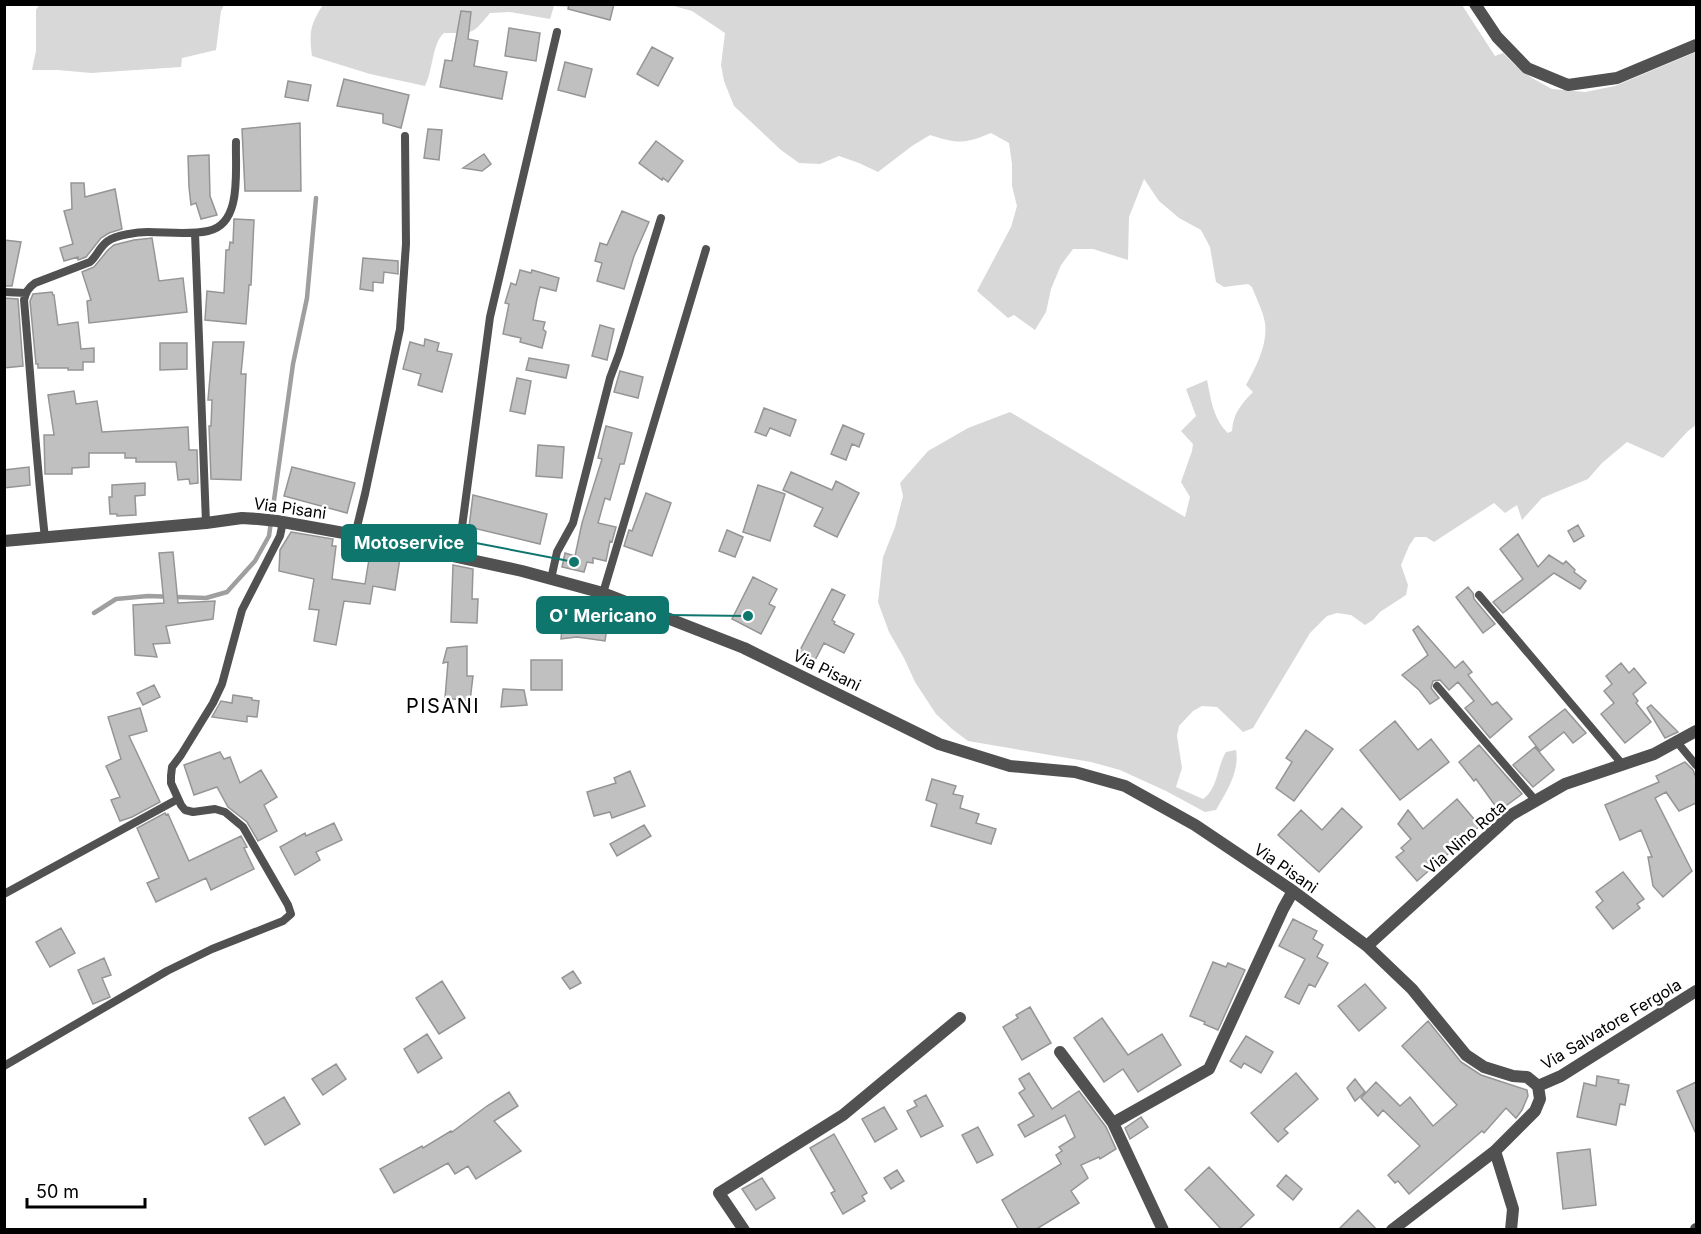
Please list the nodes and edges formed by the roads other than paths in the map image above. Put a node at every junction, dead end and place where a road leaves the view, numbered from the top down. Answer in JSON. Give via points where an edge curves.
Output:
{"nodes":[{"id":1,"x":1475,"y":4,"type":"edge"},
{"id":2,"x":556,"y":32,"type":"dead end"},
{"id":3,"x":1696,"y":45,"type":"edge"},
{"id":4,"x":405,"y":136,"type":"dead end"},
{"id":5,"x":236,"y":142,"type":"dead end"},
{"id":6,"x":661,"y":218,"type":"dead end"},
{"id":7,"x":195,"y":232,"type":"junction"},
{"id":8,"x":706,"y":249,"type":"dead end"},
{"id":9,"x":4,"y":291,"type":"edge"},
{"id":10,"x":26,"y":293,"type":"junction"},
{"id":11,"x":280,"y":521,"type":"junction"},
{"id":12,"x":206,"y":523,"type":"junction"},
{"id":13,"x":355,"y":535,"type":"junction"},
{"id":14,"x":45,"y":538,"type":"junction"},
{"id":15,"x":4,"y":541,"type":"edge"},
{"id":16,"x":458,"y":558,"type":"junction"},
{"id":17,"x":551,"y":579,"type":"junction"},
{"id":18,"x":603,"y":593,"type":"junction"},
{"id":19,"x":1479,"y":595,"type":"dead end"},
{"id":20,"x":1437,"y":686,"type":"dead end"},
{"id":21,"x":1696,"y":731,"type":"edge"},
{"id":22,"x":1677,"y":742,"type":"junction"},
{"id":23,"x":1623,"y":765,"type":"junction"},
{"id":24,"x":1696,"y":765,"type":"edge"},
{"id":25,"x":178,"y":798,"type":"junction"},
{"id":26,"x":1536,"y":801,"type":"junction"},
{"id":27,"x":1293,"y":891,"type":"junction"},
{"id":28,"x":4,"y":894,"type":"edge"},
{"id":29,"x":1367,"y":946,"type":"junction"},
{"id":30,"x":1696,"y":991,"type":"edge"},
{"id":31,"x":960,"y":1018,"type":"dead end"},
{"id":32,"x":1060,"y":1052,"type":"dead end"},
{"id":33,"x":4,"y":1066,"type":"edge"},
{"id":34,"x":1538,"y":1086,"type":"junction"},
{"id":35,"x":1113,"y":1123,"type":"junction"},
{"id":36,"x":1495,"y":1151,"type":"junction"},
{"id":37,"x":744,"y":1230,"type":"edge"},
{"id":38,"x":1163,"y":1230,"type":"edge"},
{"id":39,"x":1392,"y":1230,"type":"edge"},
{"id":40,"x":1511,"y":1230,"type":"edge"}],
"edges":[{"from":1,"to":3,"type":"street","via":[[1497,36],[1527,68],[1568,85],[1617,78]]},
{"from":2,"to":16,"type":"lane","via":[[490,317]]},
{"from":4,"to":13,"type":"lane","via":[[406,244],[400,328]]},
{"from":5,"to":7,"type":"lane","via":[[232,209],[217,228]]},
{"from":6,"to":17,"type":"lane","via":[[610,378],[573,522],[557,552]]},
{"from":7,"to":10,"type":"lane","via":[[140,232],[111,238],[90,262],[35,283]]},
{"from":7,"to":12,"type":"lane"},
{"from":8,"to":18,"type":"lane"},
{"from":9,"to":10,"type":"lane"},
{"from":10,"to":14,"type":"lane","via":[[36,462]]},
{"from":11,"to":12,"type":"street","name":"Via Pisani","via":[[242,518]]},
{"from":11,"to":13,"type":"street","name":"Via Pisani"},
{"from":11,"to":25,"type":"lane","via":[[280,536],[242,610],[222,684],[172,766],[171,783]]},
{"from":12,"to":14,"type":"street","name":"Via Pisani"},
{"from":13,"to":16,"type":"street","name":"Via Pisani"},
{"from":14,"to":15,"type":"street","name":"Via Pisani"},
{"from":16,"to":17,"type":"street","name":"Via Pisani"},
{"from":17,"to":18,"type":"street","name":"Via Pisani"},
{"from":18,"to":27,"type":"street","name":"Via Pisani","via":[[744,648],[939,744],[1010,766],[1075,772],[1125,786],[1195,825]]},
{"from":19,"to":23,"type":"lane"},
{"from":20,"to":26,"type":"lane"},
{"from":21,"to":22,"type":"street","name":"Via Nino Rota"},
{"from":22,"to":23,"type":"street","name":"Via Nino Rota"},
{"from":22,"to":24,"type":"lane"},
{"from":23,"to":26,"type":"street","name":"Via Nino Rota","via":[[1565,784]]},
{"from":25,"to":28,"type":"lane"},
{"from":25,"to":33,"type":"lane","via":[[185,810],[215,809],[243,827],[291,914],[283,921],[167,971]]},
{"from":26,"to":29,"type":"street","name":"Via Nino Rota","via":[[1512,815]]},
{"from":27,"to":29,"type":"street","name":"Via Pisani"},
{"from":27,"to":35,"type":"street","via":[[1209,1069]]},
{"from":29,"to":34,"type":"street","name":"Via Pisani","via":[[1412,989],[1466,1054],[1484,1067],[1527,1077]]},
{"from":30,"to":34,"type":"street","name":"Via Salvatore Fergola","via":[[1561,1076]]},
{"from":31,"to":37,"type":"street","via":[[843,1115],[719,1193]]},
{"from":32,"to":35,"type":"street"},
{"from":34,"to":36,"type":"street","name":"Via Salvatore Fergola","via":[[1540,1099],[1535,1112]]},
{"from":35,"to":38,"type":"street"},
{"from":36,"to":39,"type":"street","name":"Via Salvatore Fergola"},
{"from":36,"to":40,"type":"street","via":[[1513,1209]]}]}
